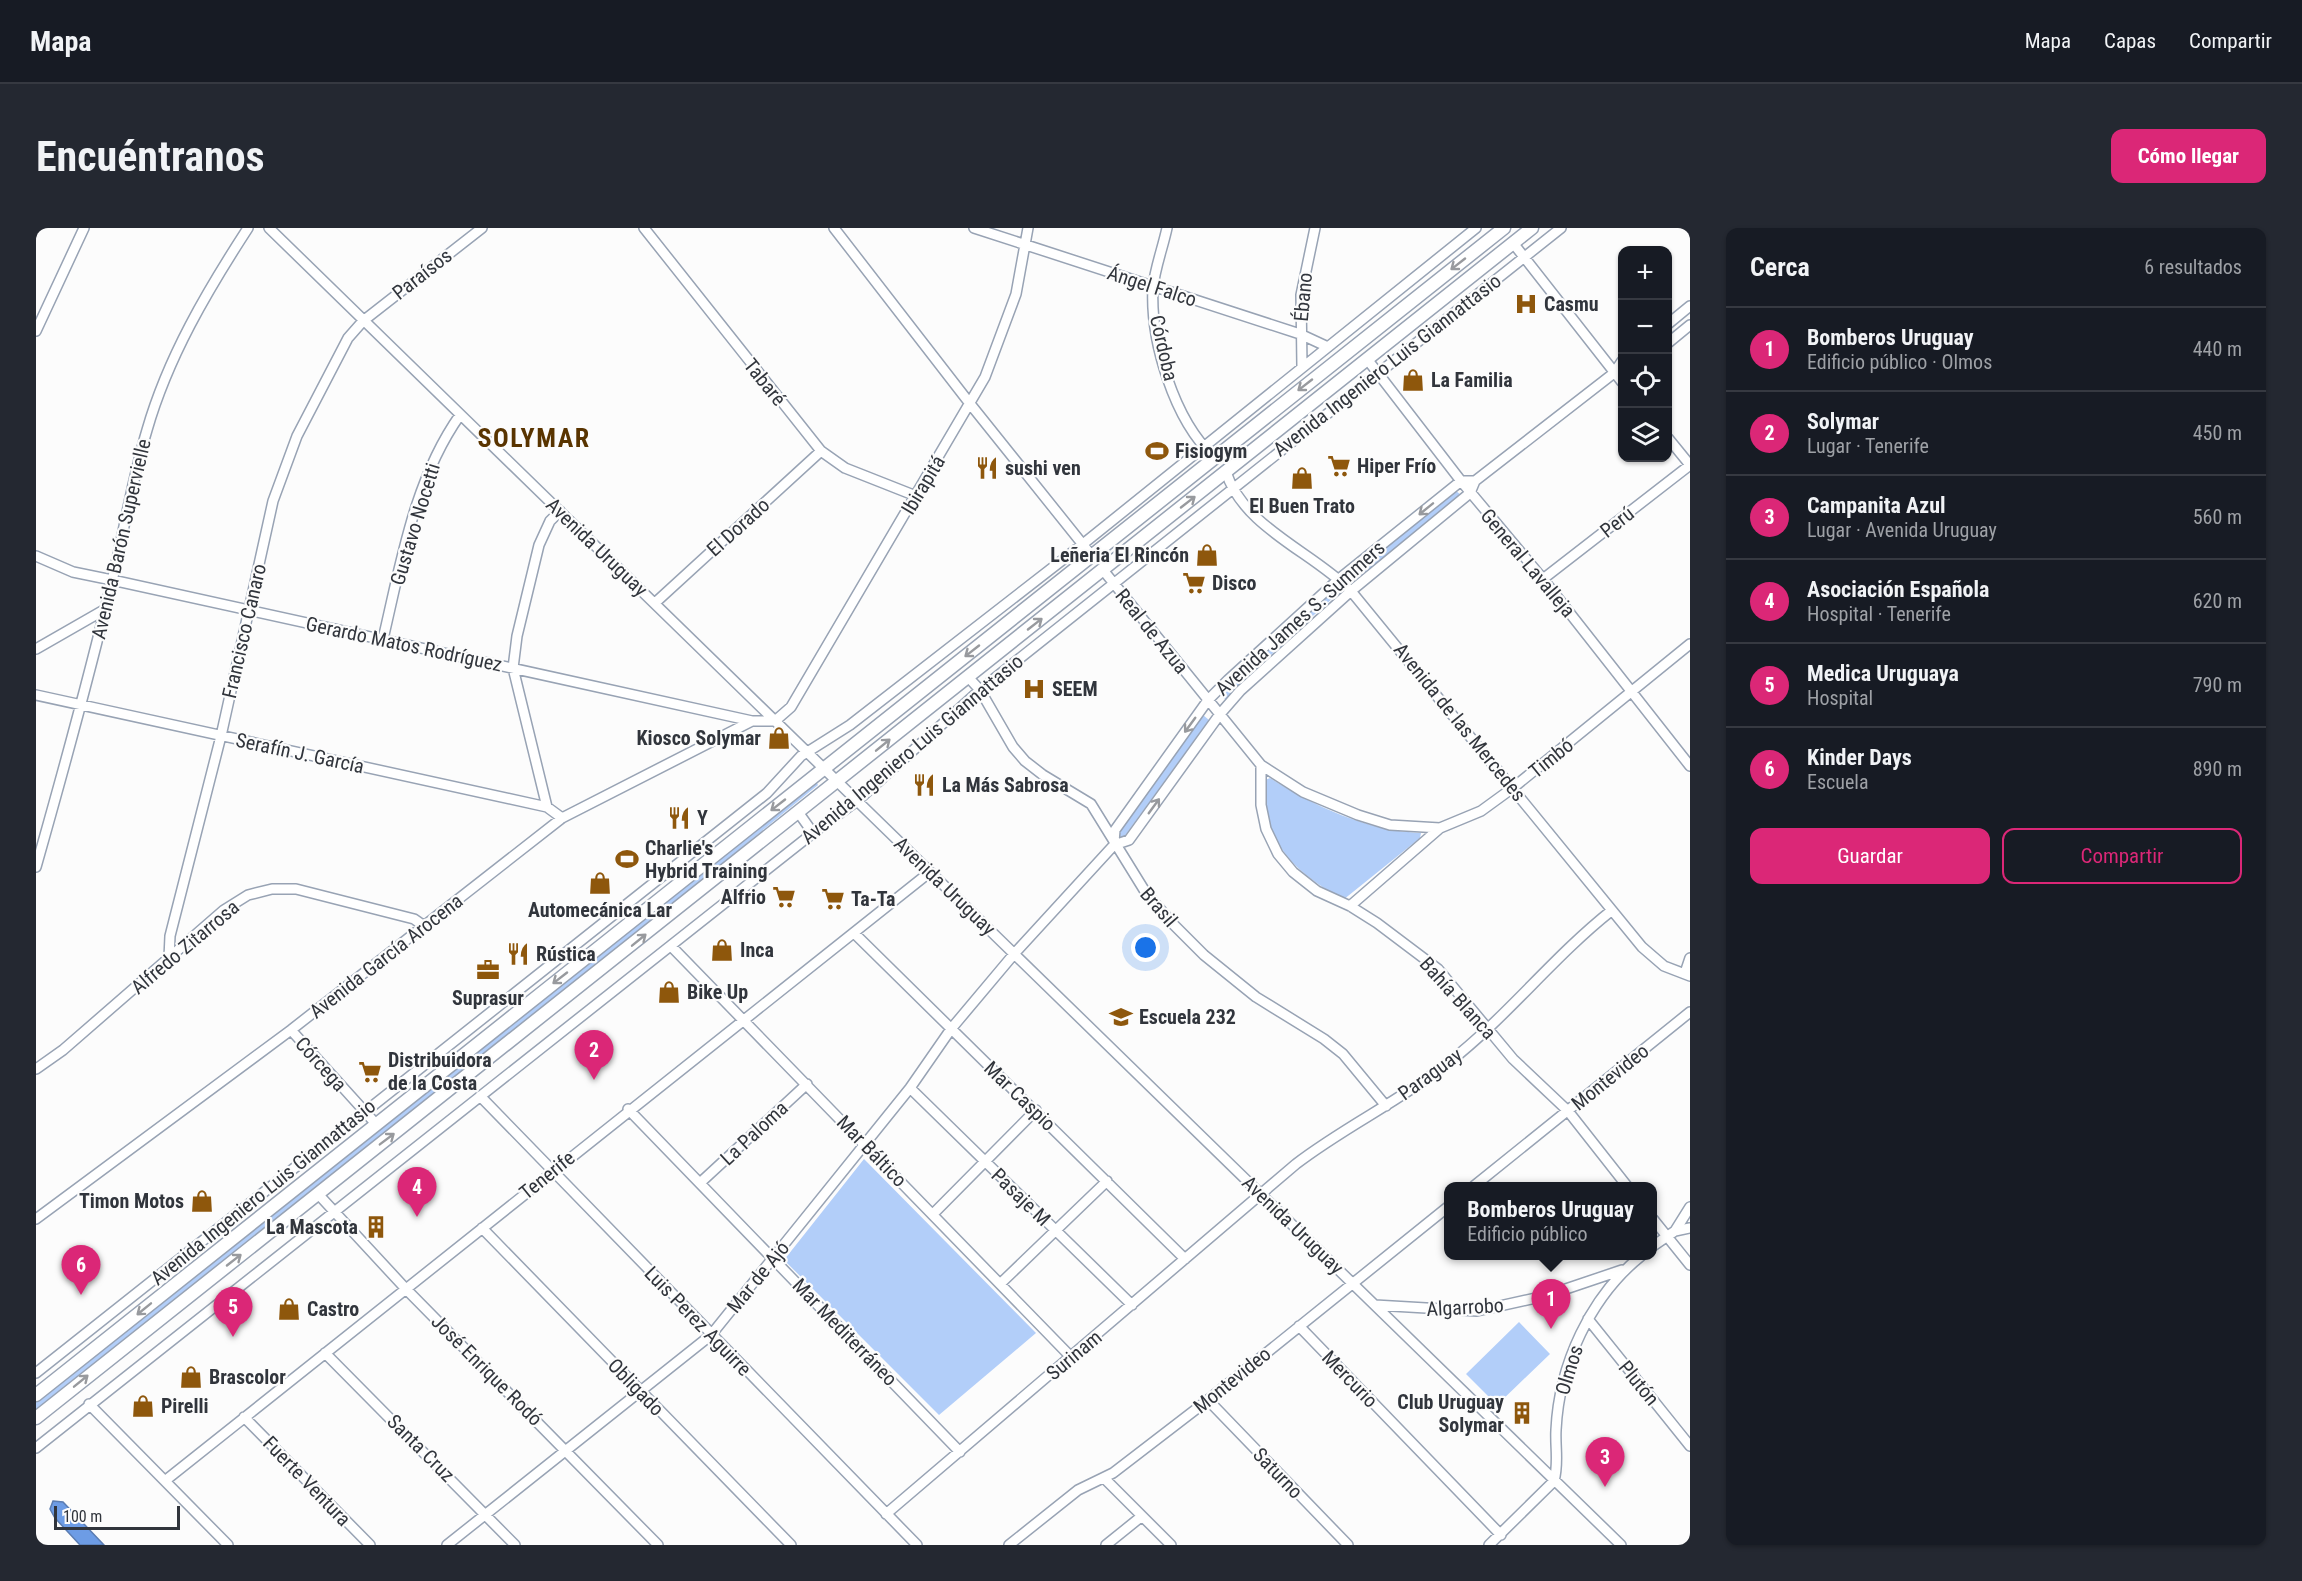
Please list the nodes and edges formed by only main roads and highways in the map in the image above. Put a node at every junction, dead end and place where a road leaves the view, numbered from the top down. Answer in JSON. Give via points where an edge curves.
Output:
{"nodes":[{"id":1,"x":1504,"y":228,"type":"edge"},
{"id":2,"x":1532,"y":228,"type":"edge"},
{"id":3,"x":36,"y":1395,"type":"edge"},
{"id":4,"x":36,"y":1418,"type":"edge"}],
"edges":[{"from":1,"to":3,"type":"main road","name":"Avenida Ingeniero Luis Giannattasio","one_way":true},
{"from":4,"to":2,"type":"main road","name":"Avenida Ingeniero Luis Giannattasio","one_way":true}]}
